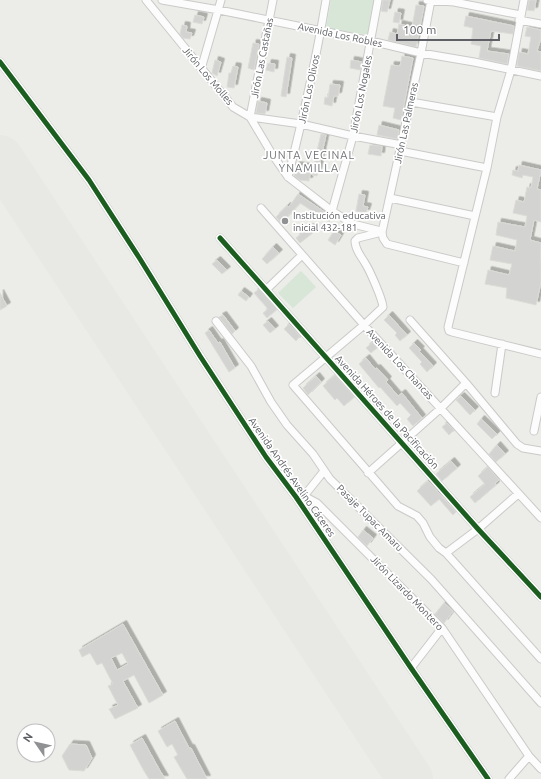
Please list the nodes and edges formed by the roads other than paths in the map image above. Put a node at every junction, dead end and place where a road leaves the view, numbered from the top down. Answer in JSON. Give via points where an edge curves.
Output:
{"nodes":[{"id":1,"x":146,"y":0,"type":"edge"},
{"id":2,"x":162,"y":0,"type":"edge"},
{"id":3,"x":221,"y":0,"type":"edge"},
{"id":4,"x":273,"y":0,"type":"edge"},
{"id":5,"x":326,"y":0,"type":"edge"},
{"id":6,"x":378,"y":0,"type":"edge"},
{"id":7,"x":430,"y":0,"type":"edge"},
{"id":8,"x":524,"y":0,"type":"edge"},
{"id":9,"x":219,"y":10,"type":"junction"},
{"id":10,"x":520,"y":17,"type":"junction"},
{"id":11,"x":269,"y":21,"type":"junction"},
{"id":12,"x":541,"y":24,"type":"edge"},
{"id":13,"x":321,"y":31,"type":"junction"},
{"id":14,"x":371,"y":41,"type":"junction"},
{"id":15,"x":421,"y":53,"type":"junction"},
{"id":16,"x":0,"y":62,"type":"edge"},
{"id":17,"x":201,"y":69,"type":"junction"},
{"id":18,"x":511,"y":70,"type":"junction"},
{"id":19,"x":541,"y":76,"type":"edge"},
{"id":20,"x":411,"y":102,"type":"junction"},
{"id":21,"x":250,"y":117,"type":"junction"},
{"id":22,"x":497,"y":117,"type":"junction"},
{"id":23,"x":301,"y":124,"type":"junction"},
{"id":24,"x":353,"y":136,"type":"junction"},
{"id":25,"x":401,"y":148,"type":"junction"},
{"id":26,"x":488,"y":168,"type":"junction"},
{"id":27,"x":288,"y":177,"type":"junction"},
{"id":28,"x":390,"y":198,"type":"junction"},
{"id":29,"x":261,"y":208,"type":"dead end"},
{"id":30,"x":332,"y":211,"type":"junction"},
{"id":31,"x":475,"y":216,"type":"junction"},
{"id":32,"x":382,"y":232,"type":"junction"},
{"id":33,"x":220,"y":238,"type":"dead end"},
{"id":34,"x":302,"y":255,"type":"junction"},
{"id":35,"x":464,"y":263,"type":"junction"},
{"id":36,"x":266,"y":289,"type":"junction"},
{"id":37,"x":410,"y":320,"type":"dead end"},
{"id":38,"x":216,"y":321,"type":"dead end"},
{"id":39,"x":364,"y":325,"type":"junction"},
{"id":40,"x":502,"y":344,"type":"junction"},
{"id":41,"x":541,"y":354,"type":"edge"},
{"id":42,"x":326,"y":357,"type":"junction"},
{"id":43,"x":466,"y":383,"type":"junction"},
{"id":44,"x":495,"y":392,"type":"dead end"},
{"id":45,"x":541,"y":397,"type":"edge"},
{"id":46,"x":441,"y":408,"type":"junction"},
{"id":47,"x":534,"y":431,"type":"dead end"},
{"id":48,"x":402,"y":442,"type":"junction"},
{"id":49,"x":541,"y":451,"type":"edge"},
{"id":50,"x":324,"y":472,"type":"junction"},
{"id":51,"x":368,"y":473,"type":"junction"},
{"id":52,"x":518,"y":494,"type":"junction"},
{"id":53,"x":300,"y":497,"type":"junction"},
{"id":54,"x":541,"y":518,"type":"edge"},
{"id":55,"x":478,"y":529,"type":"junction"},
{"id":56,"x":446,"y":553,"type":"junction"},
{"id":57,"x":541,"y":597,"type":"edge"},
{"id":58,"x":442,"y":628,"type":"junction"},
{"id":59,"x":541,"y":659,"type":"edge"},
{"id":60,"x":411,"y":668,"type":"junction"},
{"id":61,"x":541,"y":702,"type":"edge"},
{"id":62,"x":529,"y":756,"type":"junction"},
{"id":63,"x":541,"y":769,"type":"edge"},
{"id":64,"x":488,"y":779,"type":"edge"},
{"id":65,"x":509,"y":779,"type":"edge"}],
"edges":[{"from":1,"to":17,"type":"street","name":"Jirón Los Molles"},
{"from":2,"to":9,"type":"street","name":"Avenida Los Robles"},
{"from":3,"to":9,"type":"street"},
{"from":4,"to":11,"type":"street","name":"Jirón Las Castañas"},
{"from":5,"to":13,"type":"street","name":"Jirón Los Olivos"},
{"from":6,"to":14,"type":"street","name":"Jirón Los Nogales"},
{"from":7,"to":10,"type":"street","via":[[454,2]]},
{"from":7,"to":15,"type":"street","name":"Jirón Las Palmeras"},
{"from":8,"to":10,"type":"street"},
{"from":9,"to":11,"type":"street","name":"Avenida Los Robles"},
{"from":9,"to":17,"type":"street"},
{"from":10,"to":12,"type":"street"},
{"from":10,"to":18,"type":"street"},
{"from":11,"to":13,"type":"street","name":"Avenida Los Robles"},
{"from":11,"to":21,"type":"street","name":"Jirón Las Castañas"},
{"from":13,"to":14,"type":"street","name":"Avenida Los Robles"},
{"from":13,"to":23,"type":"street","name":"Jirón Los Olivos"},
{"from":14,"to":15,"type":"street","name":"Avenida Los Robles"},
{"from":14,"to":24,"type":"street","name":"Jirón Los Nogales"},
{"from":15,"to":18,"type":"street","name":"Avenida Los Robles"},
{"from":15,"to":20,"type":"street","name":"Jirón Las Palmeras"},
{"from":16,"to":53,"type":"street","name":"Avenida Andrés Avelino Cáceres","via":[[89,180],[266,457]]},
{"from":17,"to":21,"type":"street","name":"Jirón Los Molles","via":[[233,107]]},
{"from":18,"to":19,"type":"street","name":"Avenida Los Robles"},
{"from":18,"to":22,"type":"street"},
{"from":20,"to":22,"type":"street"},
{"from":20,"to":25,"type":"street","name":"Jirón Las Palmeras"},
{"from":21,"to":23,"type":"street"},
{"from":21,"to":27,"type":"street","name":"Jirón Los Molles"},
{"from":22,"to":26,"type":"street"},
{"from":23,"to":24,"type":"street"},
{"from":23,"to":27,"type":"street","name":"Jirón Los Olivos"},
{"from":24,"to":25,"type":"street"},
{"from":24,"to":30,"type":"street","name":"Jirón Los Nogales"},
{"from":25,"to":26,"type":"street"},
{"from":25,"to":28,"type":"street","name":"Jirón Las Palmeras"},
{"from":26,"to":31,"type":"street"},
{"from":27,"to":30,"type":"street","name":"Jirón Los Molles"},
{"from":28,"to":31,"type":"street"},
{"from":28,"to":32,"type":"street","name":"Jirón Las Palmeras"},
{"from":29,"to":34,"type":"street","name":"Avenida Los Chancas"},
{"from":30,"to":32,"type":"street","name":"Jirón Los Molles","via":[[353,224]]},
{"from":31,"to":35,"type":"street"},
{"from":32,"to":35,"type":"street","via":[[387,244]]},
{"from":32,"to":39,"type":"street","via":[[355,241],[356,249],[366,264],[382,303],[382,307]]},
{"from":33,"to":36,"type":"street","name":"Avenida Héroes de la Pacificación"},
{"from":34,"to":36,"type":"street"},
{"from":34,"to":39,"type":"street","name":"Avenida Los Chancas"},
{"from":35,"to":40,"type":"street","via":[[449,330]]},
{"from":36,"to":42,"type":"street","name":"Avenida Héroes de la Pacificación"},
{"from":37,"to":43,"type":"street"},
{"from":38,"to":50,"type":"street","name":"Pasaje Tupac Amaru","via":[[251,366],[287,426],[313,454]]},
{"from":39,"to":42,"type":"street"},
{"from":39,"to":46,"type":"street","name":"Avenida Los Chancas"},
{"from":40,"to":41,"type":"street"},
{"from":40,"to":44,"type":"street"},
{"from":42,"to":48,"type":"street","name":"Avenida Héroes de la Pacificación"},
{"from":42,"to":51,"type":"street","via":[[293,386]]},
{"from":43,"to":46,"type":"street"},
{"from":43,"to":49,"type":"street","via":[[517,444],[523,448]]},
{"from":45,"to":47,"type":"street"},
{"from":46,"to":48,"type":"street"},
{"from":46,"to":52,"type":"street","name":"Avenida Los Chancas"},
{"from":48,"to":51,"type":"street"},
{"from":48,"to":55,"type":"street","name":"Avenida Héroes de la Pacificación"},
{"from":50,"to":53,"type":"street"},
{"from":50,"to":61,"type":"street","name":"Pasaje Tupac Amaru","via":[[431,579]]},
{"from":51,"to":56,"type":"street","via":[[398,506],[417,516],[430,537]]},
{"from":52,"to":54,"type":"street","name":"Avenida Los Chancas"},
{"from":52,"to":55,"type":"street"},
{"from":53,"to":58,"type":"street","name":"Jirón Lizardo Montero","via":[[320,506]]},
{"from":53,"to":60,"type":"street","name":"Avenida Andrés Avelino Cáceres"},
{"from":55,"to":56,"type":"street"},
{"from":55,"to":57,"type":"street","name":"Avenida Héroes de la Pacificación"},
{"from":56,"to":59,"type":"street"},
{"from":58,"to":60,"type":"street"},
{"from":58,"to":62,"type":"street","name":"Jirón Lizardo Montero"},
{"from":60,"to":64,"type":"street","name":"Avenida Andrés Avelino Cáceres"},
{"from":62,"to":63,"type":"street","name":"Jirón Lizardo Montero"},
{"from":62,"to":65,"type":"street"}]}
